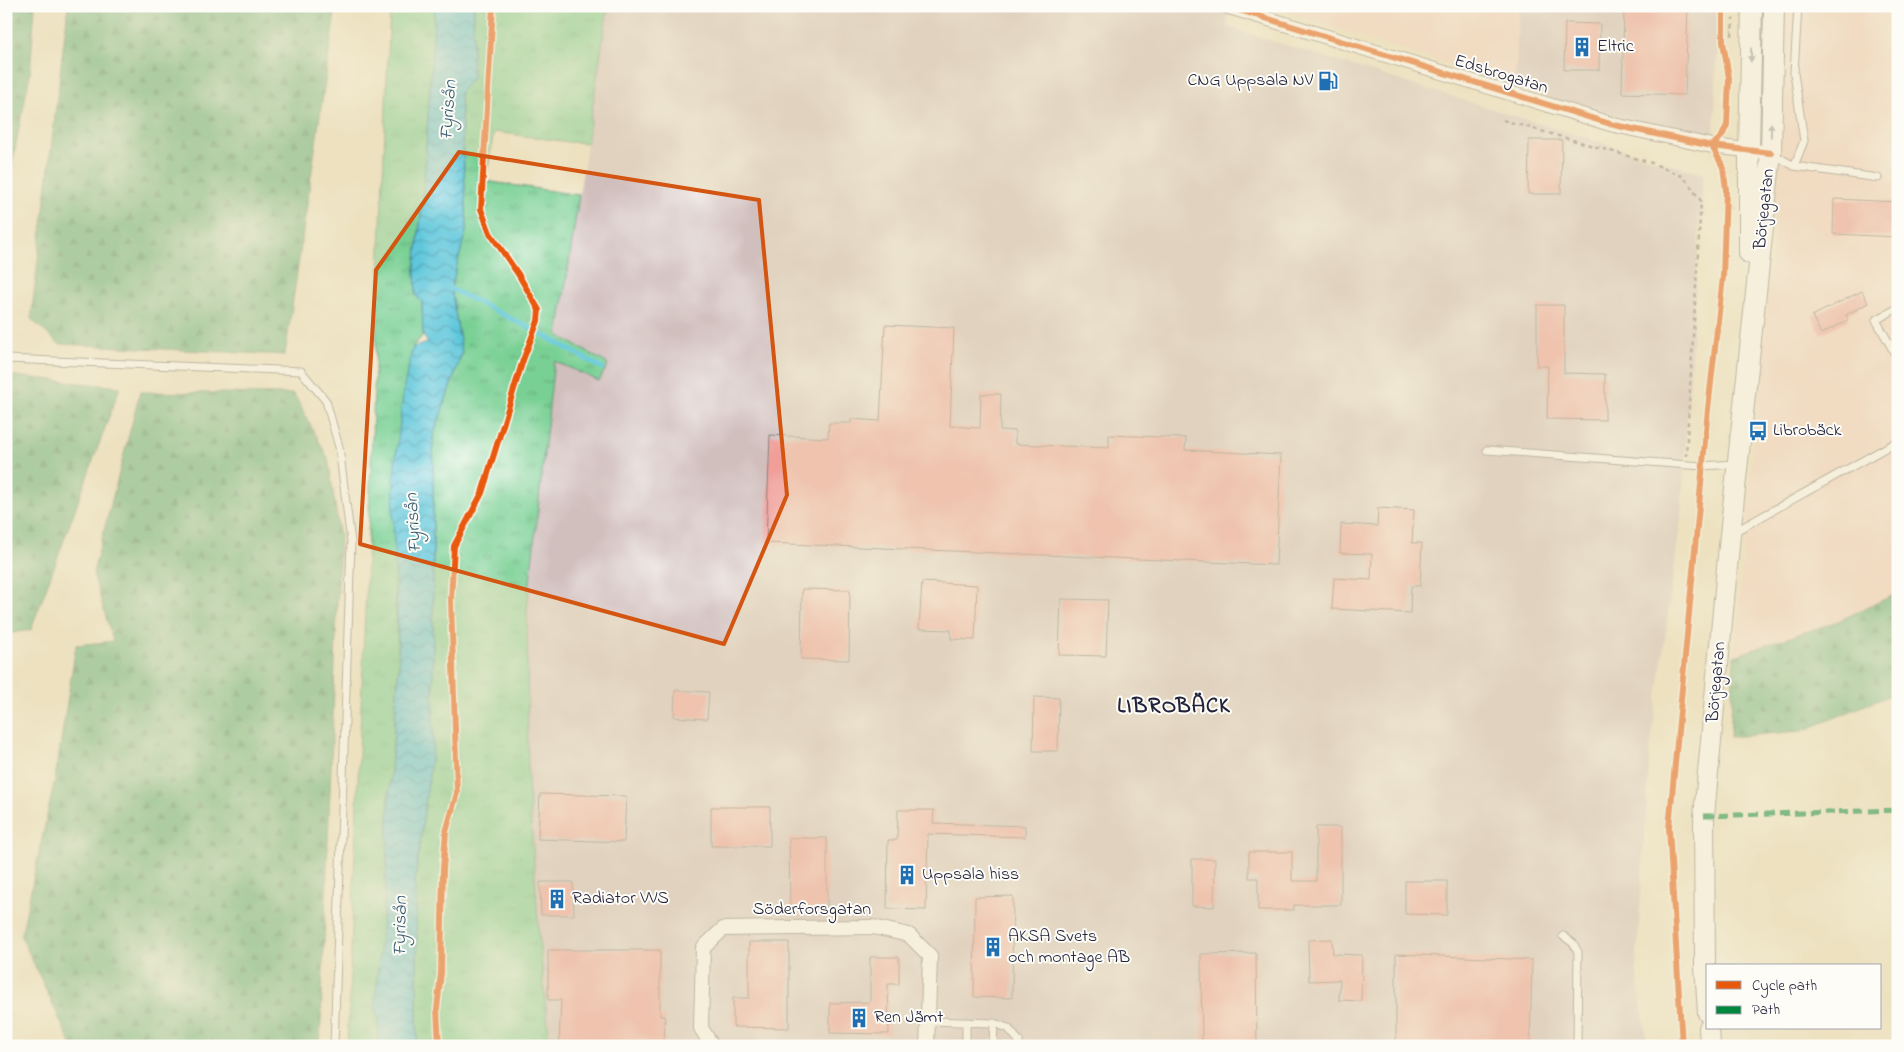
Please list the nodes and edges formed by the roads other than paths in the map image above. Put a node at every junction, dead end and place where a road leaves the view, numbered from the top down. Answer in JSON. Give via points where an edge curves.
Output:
{"nodes":[{"id":1,"x":1226,"y":6,"type":"edge"},
{"id":2,"x":1752,"y":6,"type":"edge"},
{"id":3,"x":1774,"y":6,"type":"edge"},
{"id":4,"x":1798,"y":6,"type":"edge"},
{"id":5,"x":1749,"y":150,"type":"junction"},
{"id":6,"x":1771,"y":153,"type":"junction"},
{"id":7,"x":1794,"y":166,"type":"junction"},
{"id":8,"x":1878,"y":178,"type":"dead end"},
{"id":9,"x":1898,"y":308,"type":"edge"},
{"id":10,"x":1750,"y":352,"type":"junction"},
{"id":11,"x":6,"y":359,"type":"edge"},
{"id":12,"x":1898,"y":359,"type":"edge"},
{"id":13,"x":1898,"y":441,"type":"edge"},
{"id":14,"x":1487,"y":450,"type":"dead end"},
{"id":15,"x":1738,"y":464,"type":"junction"},
{"id":16,"x":1730,"y":535,"type":"junction"},
{"id":17,"x":1563,"y":936,"type":"dead end"},
{"id":18,"x":1706,"y":982,"type":"edge"},
{"id":19,"x":928,"y":1020,"type":"junction"},
{"id":20,"x":966,"y":1022,"type":"junction"},
{"id":21,"x":994,"y":1023,"type":"junction"},
{"id":22,"x":1709,"y":1030,"type":"edge"},
{"id":23,"x":334,"y":1046,"type":"edge"},
{"id":24,"x":712,"y":1046,"type":"edge"},
{"id":25,"x":927,"y":1046,"type":"edge"},
{"id":26,"x":966,"y":1046,"type":"edge"},
{"id":27,"x":993,"y":1046,"type":"edge"},
{"id":28,"x":1019,"y":1046,"type":"edge"},
{"id":29,"x":1577,"y":1046,"type":"edge"},
{"id":30,"x":1710,"y":1046,"type":"edge"}],
"edges":[{"from":1,"to":5,"type":"street","name":"Edsbrogatan","via":[[1614,125],[1712,146]]},
{"from":2,"to":5,"type":"main road","name":"Börjegatan","one_way":true},
{"from":6,"to":3,"type":"main road","name":"Börjegatan","one_way":true},
{"from":4,"to":7,"type":"lane","via":[[1794,73],[1804,141]]},
{"from":5,"to":6,"type":"street","name":"Edsbrogatan"},
{"from":5,"to":10,"type":"main road","name":"Börjegatan"},
{"from":6,"to":7,"type":"lane"},
{"from":6,"to":10,"type":"main road","name":"Börjegatan"},
{"from":7,"to":8,"type":"lane"},
{"from":9,"to":12,"type":"lane","via":[[1876,320]]},
{"from":10,"to":15,"type":"main road","name":"Börjegatan"},
{"from":11,"to":23,"type":"lane","via":[[301,370],[326,401],[340,447],[351,542]]},
{"from":13,"to":16,"type":"lane"},
{"from":14,"to":15,"type":"lane","via":[[1702,466]]},
{"from":15,"to":16,"type":"main road","name":"Börjegatan"},
{"from":16,"to":18,"type":"main road","name":"Börjegatan","via":[[1704,816]]},
{"from":17,"to":29,"type":"lane","via":[[1578,952]]},
{"from":19,"to":20,"type":"lane"},
{"from":19,"to":24,"type":"street","name":"Söderforsgatan","via":[[930,956],[909,935],[873,927],[723,928],[703,948],[702,1028]]},
{"from":19,"to":25,"type":"street","name":"Söderforsgatan"},
{"from":20,"to":21,"type":"lane"},
{"from":20,"to":26,"type":"lane"},
{"from":21,"to":27,"type":"lane"},
{"from":21,"to":28,"type":"lane","via":[[1008,1028],[1019,1041]]},
{"from":22,"to":30,"type":"main road"}]}
